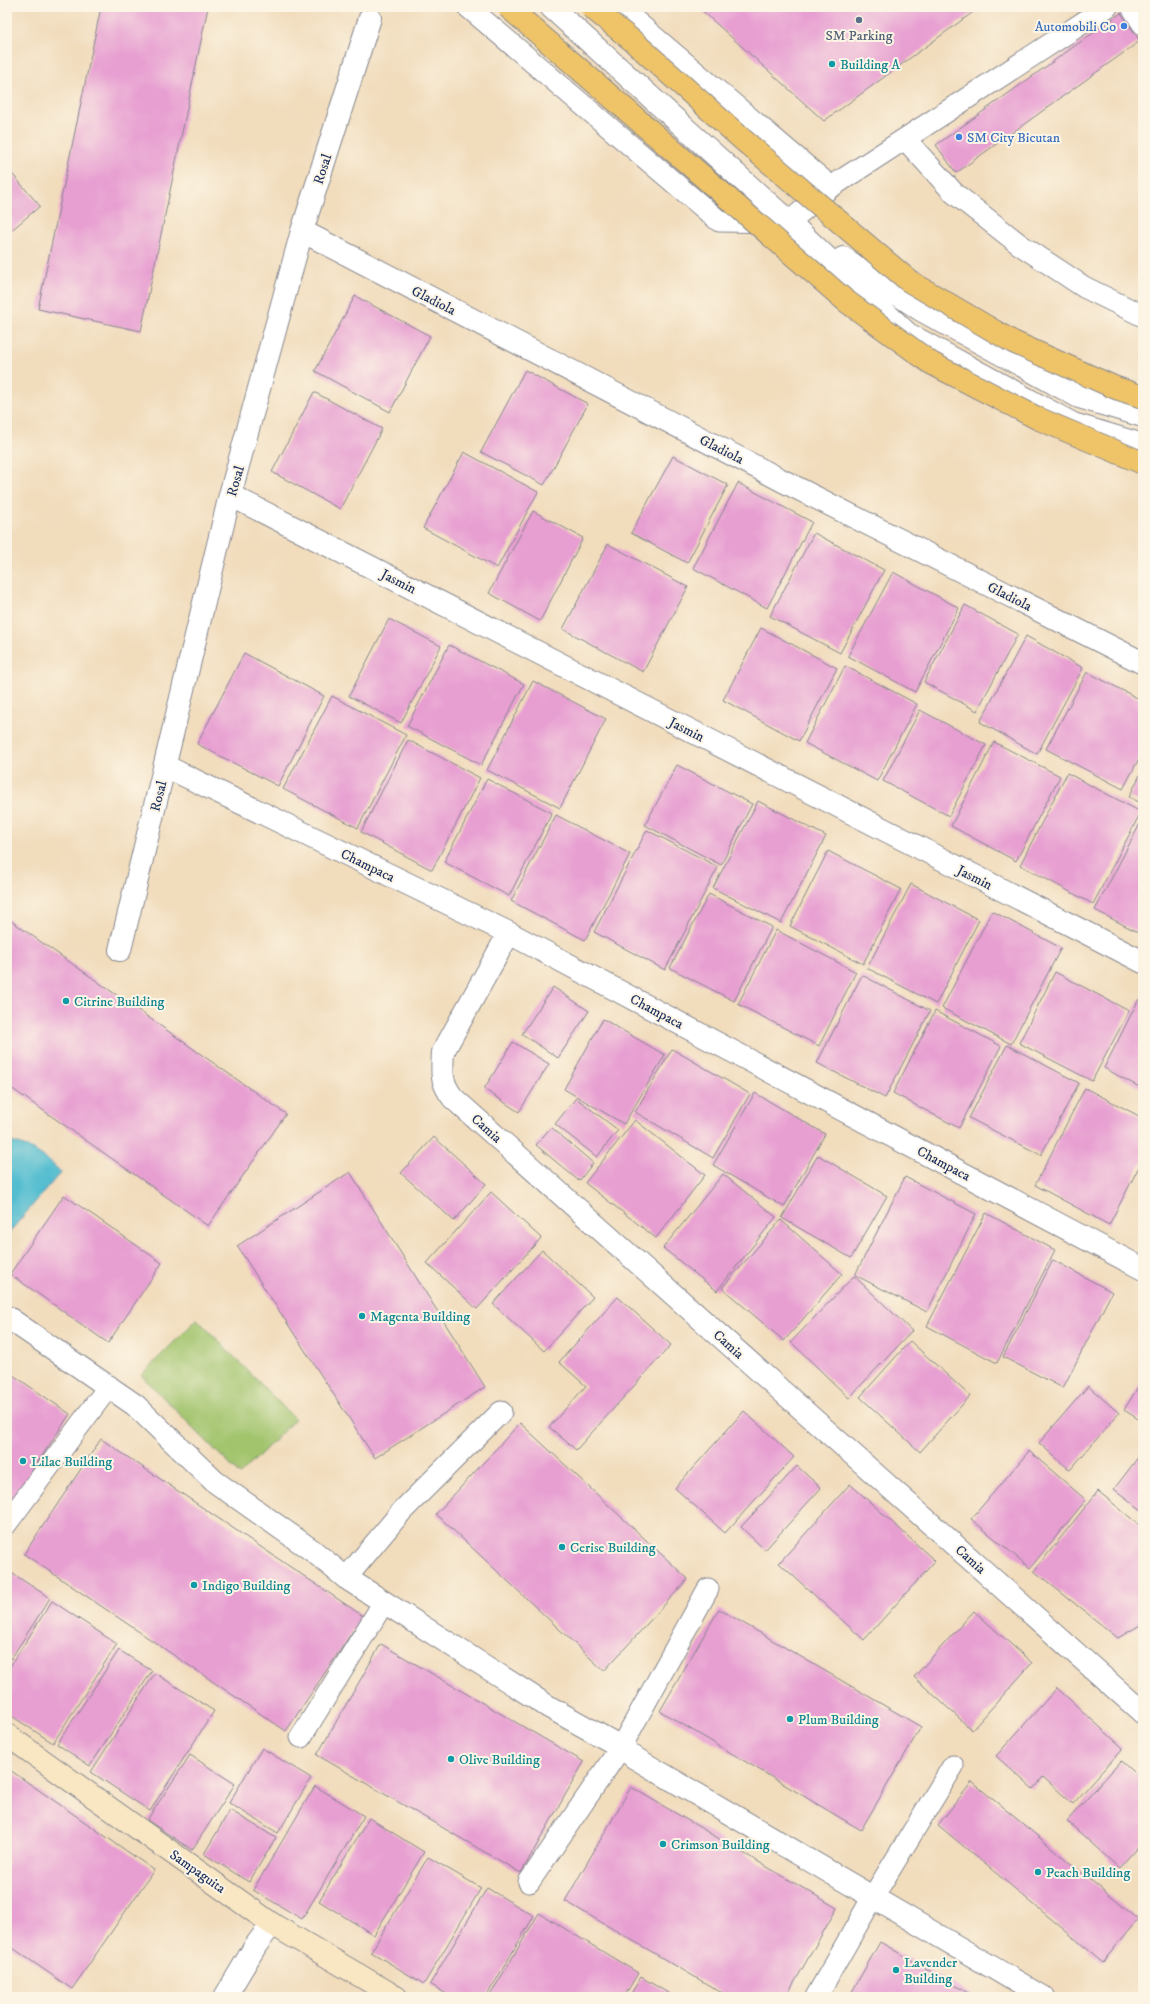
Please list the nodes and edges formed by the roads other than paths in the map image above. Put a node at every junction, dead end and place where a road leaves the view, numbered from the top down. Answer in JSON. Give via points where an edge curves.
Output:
{"nodes":[{"id":1,"x":468,"y":7,"type":"edge"},
{"id":2,"x":508,"y":7,"type":"edge"},
{"id":3,"x":551,"y":7,"type":"edge"},
{"id":4,"x":591,"y":7,"type":"edge"},
{"id":5,"x":619,"y":7,"type":"edge"},
{"id":6,"x":1132,"y":7,"type":"edge"},
{"id":7,"x":1104,"y":8,"type":"edge"},
{"id":8,"x":370,"y":18,"type":"dead end"},
{"id":9,"x":1143,"y":24,"type":"edge"},
{"id":10,"x":905,"y":139,"type":"junction"},
{"id":11,"x":831,"y":188,"type":"junction"},
{"id":12,"x":789,"y":222,"type":"junction"},
{"id":13,"x":302,"y":231,"type":"junction"},
{"id":14,"x":1143,"y":316,"type":"edge"},
{"id":15,"x":1143,"y":398,"type":"edge"},
{"id":16,"x":1143,"y":416,"type":"edge"},
{"id":17,"x":1143,"y":445,"type":"edge"},
{"id":18,"x":1143,"y":463,"type":"edge"},
{"id":19,"x":230,"y":495,"type":"junction"},
{"id":20,"x":1143,"y":663,"type":"edge"},
{"id":21,"x":165,"y":766,"type":"junction"},
{"id":22,"x":509,"y":933,"type":"junction"},
{"id":23,"x":120,"y":950,"type":"dead end"},
{"id":24,"x":1143,"y":962,"type":"edge"},
{"id":25,"x":1143,"y":1268,"type":"edge"},
{"id":26,"x":7,"y":1317,"type":"edge"},
{"id":27,"x":109,"y":1386,"type":"junction"},
{"id":28,"x":501,"y":1412,"type":"dead end"},
{"id":29,"x":7,"y":1523,"type":"edge"},
{"id":30,"x":346,"y":1578,"type":"junction"},
{"id":31,"x":708,"y":1589,"type":"dead end"},
{"id":32,"x":384,"y":1602,"type":"junction"},
{"id":33,"x":1143,"y":1713,"type":"edge"},
{"id":34,"x":7,"y":1735,"type":"edge"},
{"id":35,"x":300,"y":1737,"type":"dead end"},
{"id":36,"x":621,"y":1747,"type":"junction"},
{"id":37,"x":952,"y":1766,"type":"dead end"},
{"id":38,"x":529,"y":1882,"type":"dead end"},
{"id":39,"x":873,"y":1897,"type":"junction"},
{"id":40,"x":272,"y":1924,"type":"junction"},
{"id":41,"x":225,"y":1997,"type":"edge"},
{"id":42,"x":396,"y":1997,"type":"edge"},
{"id":43,"x":816,"y":1997,"type":"edge"},
{"id":44,"x":1043,"y":1997,"type":"edge"}],
"edges":[{"from":1,"to":12,"type":"lane","via":[[719,221]]},
{"from":2,"to":18,"type":"highway","bridge":true,"via":[[846,301],[931,363],[1037,418]]},
{"from":3,"to":12,"type":"street"},
{"from":4,"to":15,"type":"highway","bridge":true,"via":[[909,281],[1013,342]]},
{"from":5,"to":11,"type":"lane"},
{"from":6,"to":9,"type":"lane"},
{"from":7,"to":10,"type":"lane"},
{"from":8,"to":13,"type":"street","name":"Rosal"},
{"from":10,"to":11,"type":"lane"},
{"from":10,"to":14,"type":"lane","via":[[954,193],[1019,244],[1084,286]]},
{"from":11,"to":12,"type":"lane"},
{"from":12,"to":16,"type":"street","via":[[921,310],[1066,390],[1079,397]]},
{"from":12,"to":17,"type":"street","via":[[908,334],[1073,424]]},
{"from":13,"to":19,"type":"street","name":"Rosal"},
{"from":13,"to":20,"type":"street","name":"Gladiola","via":[[792,485]]},
{"from":19,"to":21,"type":"street","name":"Rosal"},
{"from":19,"to":24,"type":"street","name":"Jasmin"},
{"from":21,"to":22,"type":"street","name":"Champaca"},
{"from":21,"to":23,"type":"street","name":"Rosal"},
{"from":22,"to":25,"type":"street","name":"Champaca"},
{"from":22,"to":33,"type":"street","name":"Camia","via":[[443,1052],[442,1074],[445,1087],[453,1098]]},
{"from":26,"to":27,"type":"street"},
{"from":27,"to":29,"type":"lane"},
{"from":27,"to":30,"type":"street","via":[[135,1405],[214,1481],[313,1551]]},
{"from":28,"to":30,"type":"lane","via":[[402,1511]]},
{"from":30,"to":32,"type":"street"},
{"from":31,"to":36,"type":"lane"},
{"from":32,"to":35,"type":"lane"},
{"from":32,"to":36,"type":"street","via":[[549,1708]]},
{"from":34,"to":40,"type":"street","name":"Sampaguita"},
{"from":36,"to":38,"type":"lane"},
{"from":36,"to":39,"type":"street","via":[[635,1758]]},
{"from":37,"to":39,"type":"lane"},
{"from":39,"to":43,"type":"lane"},
{"from":39,"to":44,"type":"street"},
{"from":40,"to":41,"type":"street","via":[[256,1945]]},
{"from":40,"to":42,"type":"street","name":"Sampaguita"}]}
